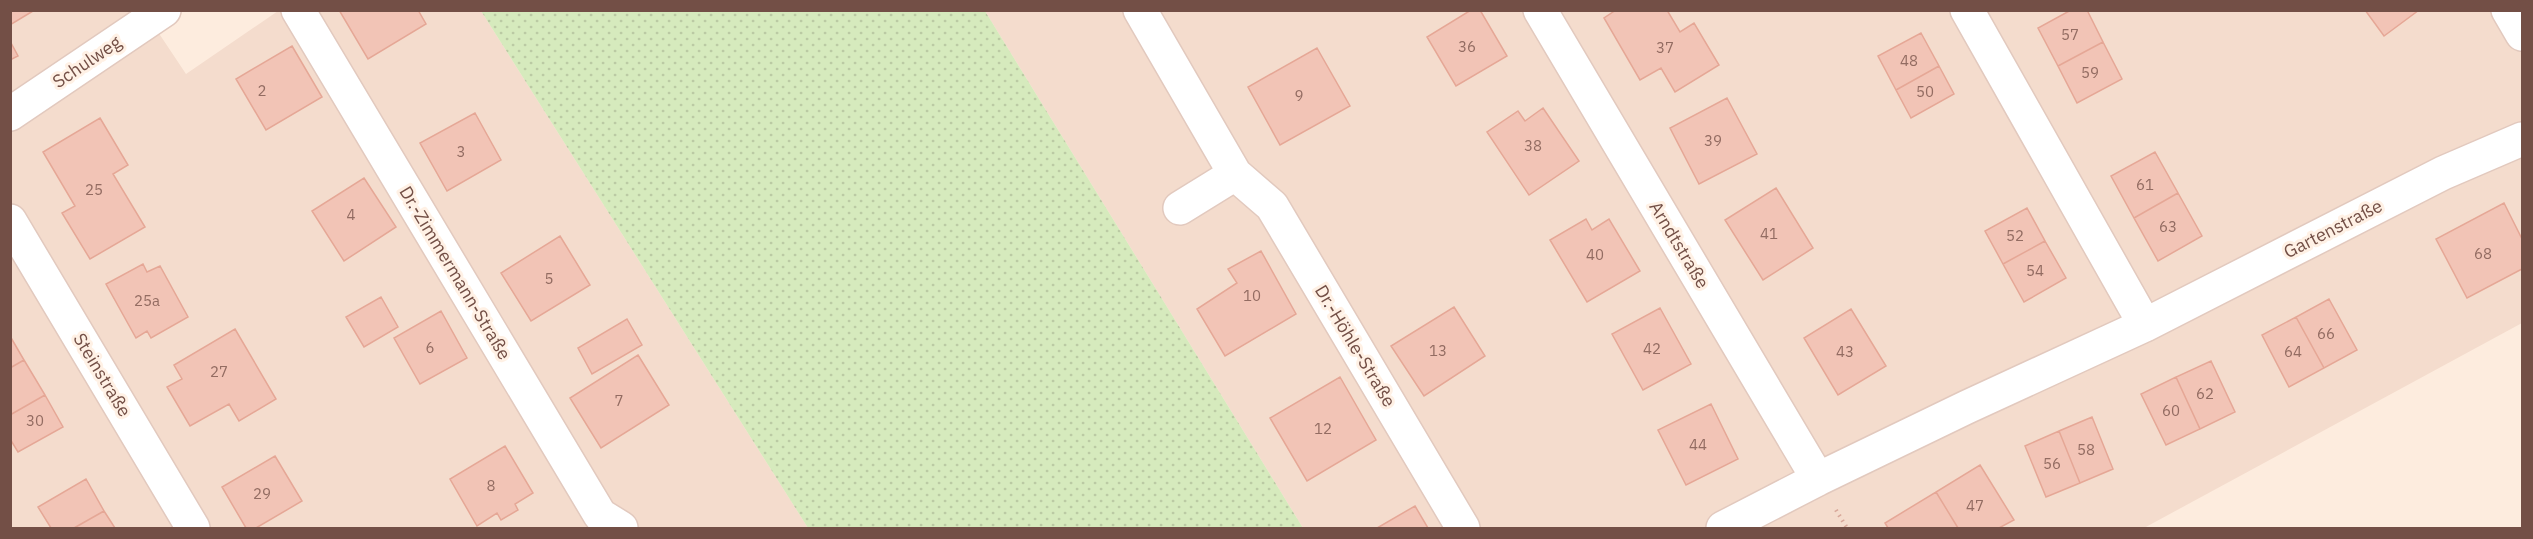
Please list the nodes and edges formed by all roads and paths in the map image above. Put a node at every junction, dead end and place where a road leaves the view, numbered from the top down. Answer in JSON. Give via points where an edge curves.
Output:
{"nodes":[{"id":1,"x":164,"y":10,"type":"edge"},
{"id":2,"x":298,"y":10,"type":"edge"},
{"id":3,"x":1140,"y":10,"type":"edge"},
{"id":4,"x":1540,"y":10,"type":"edge"},
{"id":5,"x":1967,"y":10,"type":"edge"},
{"id":6,"x":2508,"y":10,"type":"edge"},
{"id":7,"x":2523,"y":34,"type":"edge"},
{"id":8,"x":10,"y":114,"type":"edge"},
{"id":9,"x":2523,"y":139,"type":"edge"},
{"id":10,"x":1235,"y":174,"type":"junction"},
{"id":11,"x":1180,"y":208,"type":"dead end"},
{"id":12,"x":10,"y":221,"type":"edge"},
{"id":13,"x":2145,"y":325,"type":"junction"},
{"id":14,"x":1818,"y":479,"type":"junction"},
{"id":15,"x":194,"y":528,"type":"edge"},
{"id":16,"x":621,"y":528,"type":"edge"},
{"id":17,"x":1463,"y":528,"type":"edge"},
{"id":18,"x":1723,"y":528,"type":"edge"}],
"edges":[{"from":1,"to":8,"type":"street","name":"Schulweg"},
{"from":2,"to":16,"type":"street","name":"Dr.-Zimmermann-Straße","via":[[600,515]]},
{"from":3,"to":10,"type":"street","name":"Dr.-Höhle-Straße"},
{"from":4,"to":14,"type":"street","name":"Arndtstraße"},
{"from":5,"to":13,"type":"street"},
{"from":6,"to":7,"type":"street"},
{"from":9,"to":13,"type":"street","name":"Gartenstraße","via":[[2443,173]]},
{"from":10,"to":11,"type":"street"},
{"from":10,"to":17,"type":"street","name":"Dr.-Höhle-Straße","via":[[1272,206]]},
{"from":12,"to":15,"type":"street","name":"Steinstraße"},
{"from":13,"to":14,"type":"street","name":"Gartenstraße"},
{"from":14,"to":18,"type":"street"}]}
